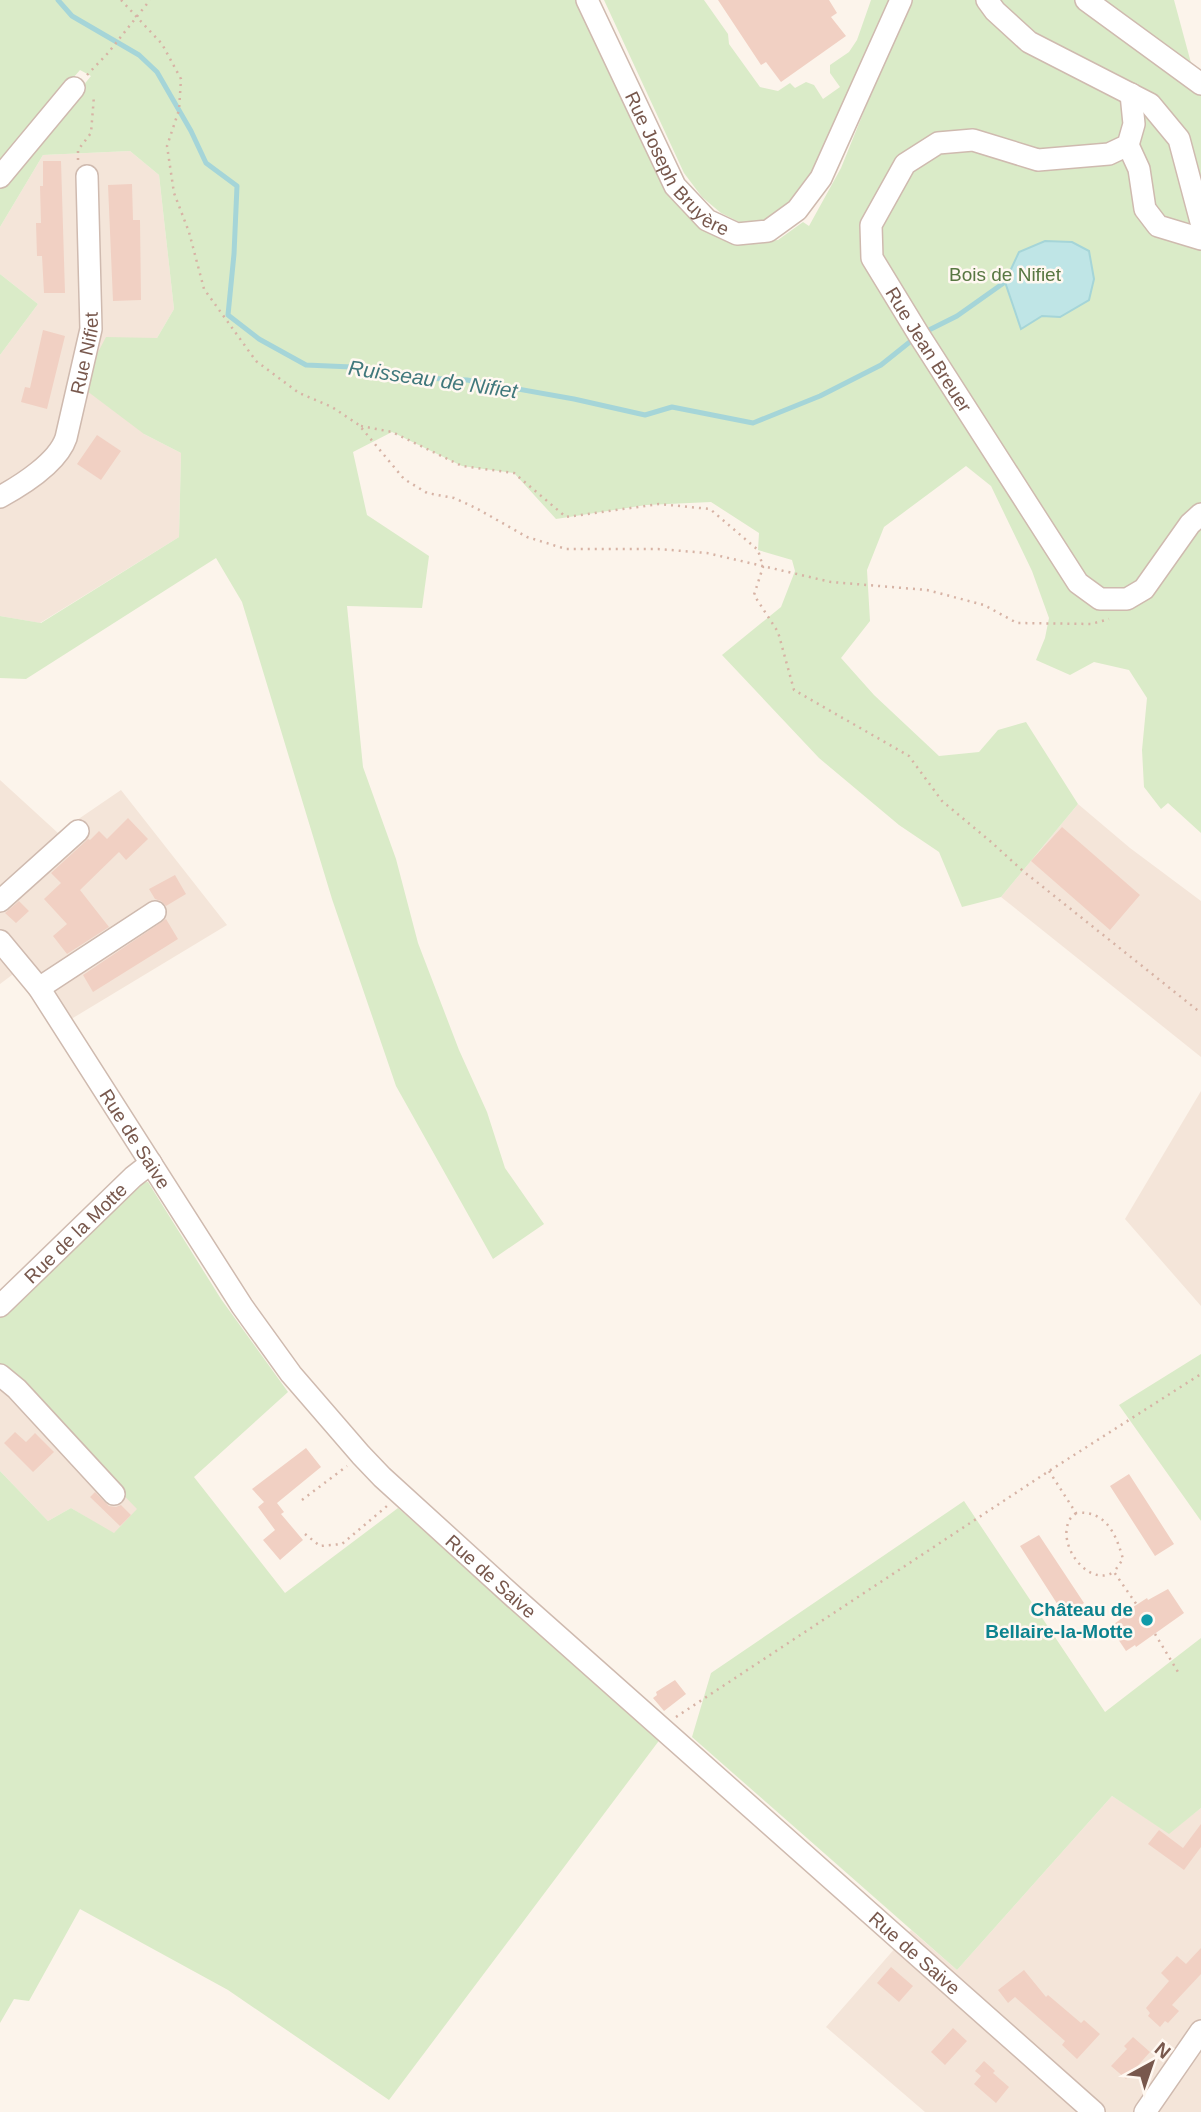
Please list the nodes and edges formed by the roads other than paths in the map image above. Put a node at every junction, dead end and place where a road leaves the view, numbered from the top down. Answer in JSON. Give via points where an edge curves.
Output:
{"nodes":[{"id":1,"x":587,"y":0,"type":"edge"},
{"id":2,"x":901,"y":0,"type":"edge"},
{"id":3,"x":987,"y":0,"type":"edge"},
{"id":4,"x":1086,"y":0,"type":"edge"},
{"id":5,"x":1201,"y":84,"type":"edge"},
{"id":6,"x":84,"y":92,"type":"road end"},
{"id":7,"x":1131,"y":94,"type":"junction"},
{"id":8,"x":1128,"y":145,"type":"junction"},
{"id":9,"x":87,"y":176,"type":"road end"},
{"id":10,"x":0,"y":177,"type":"edge"},
{"id":11,"x":1201,"y":222,"type":"edge"},
{"id":12,"x":1201,"y":239,"type":"edge"},
{"id":13,"x":0,"y":497,"type":"edge"},
{"id":14,"x":1201,"y":514,"type":"edge"},
{"id":15,"x":78,"y":831,"type":"dead end"},
{"id":16,"x":0,"y":901,"type":"edge"},
{"id":17,"x":155,"y":912,"type":"dead end"},
{"id":18,"x":0,"y":941,"type":"edge"},
{"id":19,"x":39,"y":988,"type":"junction"},
{"id":20,"x":151,"y":1163,"type":"junction"},
{"id":21,"x":0,"y":1306,"type":"edge"},
{"id":22,"x":0,"y":1375,"type":"edge"},
{"id":23,"x":114,"y":1494,"type":"dead end"},
{"id":24,"x":1201,"y":2031,"type":"edge"},
{"id":25,"x":1094,"y":2112,"type":"edge"},
{"id":26,"x":1145,"y":2112,"type":"edge"}],
"edges":[{"from":1,"to":2,"type":"street","name":"Rue Joseph Bruyère","via":[[675,186],[707,220],[737,234],[768,231],[797,210],[821,178]]},
{"from":3,"to":7,"type":"street","via":[[1029,42]]},
{"from":4,"to":5,"type":"street"},
{"from":6,"to":10,"type":"street"},
{"from":7,"to":8,"type":"street","via":[[1134,124]]},
{"from":7,"to":11,"type":"street","via":[[1150,104],[1179,139]]},
{"from":8,"to":12,"type":"street","via":[[1139,169],[1145,209],[1158,226]]},
{"from":8,"to":14,"type":"street","name":"Rue Jean Breuer","via":[[1109,154],[1038,160],[973,141],[938,144],[905,164],[871,225],[872,258],[1078,583],[1100,599],[1126,599],[1144,589],[1189,524]]},
{"from":9,"to":13,"type":"street","name":"Rue Nifiet","via":[[91,329],[66,439],[50,462]]},
{"from":15,"to":16,"type":"street"},
{"from":17,"to":19,"type":"street"},
{"from":18,"to":19,"type":"street","name":"Rue de Saive"},
{"from":19,"to":20,"type":"street","name":"Rue de Saive"},
{"from":20,"to":21,"type":"street","name":"Rue de la Motte"},
{"from":20,"to":25,"type":"street","name":"Rue de Saive","via":[[242,1306],[291,1374],[360,1455]]},
{"from":22,"to":23,"type":"street"},
{"from":24,"to":26,"type":"street"}]}
